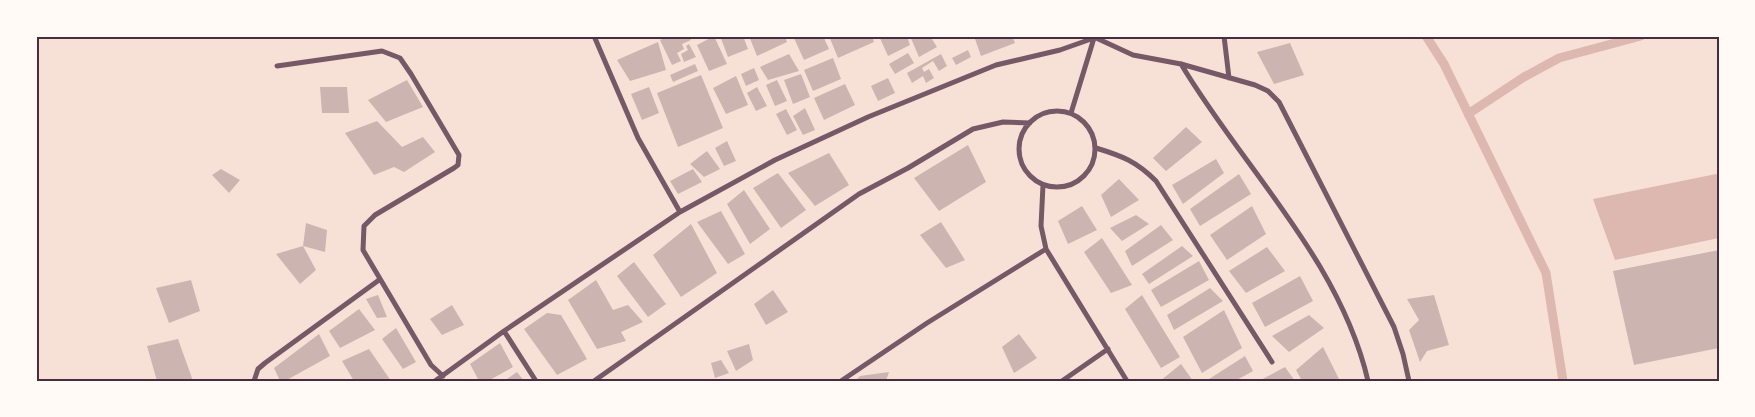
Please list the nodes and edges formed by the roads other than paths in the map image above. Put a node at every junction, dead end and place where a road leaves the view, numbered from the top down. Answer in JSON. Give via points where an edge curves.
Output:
{"nodes":[{"id":1,"x":594,"y":36,"type":"edge"},
{"id":2,"x":1224,"y":36,"type":"edge"},
{"id":3,"x":1094,"y":37,"type":"edge"},
{"id":4,"x":1181,"y":64,"type":"junction"},
{"id":5,"x":277,"y":66,"type":"dead end"},
{"id":6,"x":1229,"y":78,"type":"junction"},
{"id":7,"x":1071,"y":114,"type":"junction"},
{"id":8,"x":1030,"y":123,"type":"junction"},
{"id":9,"x":1096,"y":148,"type":"junction"},
{"id":10,"x":1044,"y":185,"type":"junction"},
{"id":11,"x":680,"y":212,"type":"junction"},
{"id":12,"x":1046,"y":249,"type":"junction"},
{"id":13,"x":379,"y":280,"type":"junction"},
{"id":14,"x":504,"y":331,"type":"junction"},
{"id":15,"x":1108,"y":349,"type":"junction"},
{"id":16,"x":1272,"y":362,"type":"dead end"},
{"id":17,"x":443,"y":376,"type":"junction"},
{"id":18,"x":254,"y":381,"type":"edge"},
{"id":19,"x":436,"y":381,"type":"edge"},
{"id":20,"x":536,"y":381,"type":"edge"},
{"id":21,"x":594,"y":381,"type":"edge"},
{"id":22,"x":841,"y":381,"type":"edge"},
{"id":23,"x":1062,"y":381,"type":"edge"},
{"id":24,"x":1127,"y":381,"type":"edge"},
{"id":25,"x":1368,"y":381,"type":"edge"},
{"id":26,"x":1409,"y":381,"type":"edge"}],
"edges":[{"from":1,"to":11,"type":"street","via":[[638,138]]},
{"from":2,"to":6,"type":"street"},
{"from":3,"to":4,"type":"street","via":[[1133,56]]},
{"from":3,"to":7,"type":"street"},
{"from":3,"to":11,"type":"street","via":[[1060,50],[996,65],[868,117],[775,160]]},
{"from":4,"to":6,"type":"street"},
{"from":4,"to":25,"type":"street","via":[[1202,100],[1306,245],[1341,307],[1361,354]]},
{"from":5,"to":13,"type":"street","via":[[382,51],[400,58],[459,155],[458,165],[454,168],[375,215],[364,226],[363,250]]},
{"from":6,"to":26,"type":"street","via":[[1268,91],[1279,102],[1394,327]]},
{"from":7,"to":8,"type":"street","via":[[1056,111],[1042,114]]},
{"from":7,"to":9,"type":"street","via":[[1083,121],[1092,133]]},
{"from":8,"to":10,"type":"street","via":[[1022,136],[1019,151],[1022,165],[1031,177]]},
{"from":8,"to":21,"type":"street","via":[[1003,122],[973,129],[859,194]]},
{"from":9,"to":10,"type":"street","via":[[1093,162],[1085,175],[1073,184]]},
{"from":9,"to":16,"type":"street","via":[[1126,157],[1142,166],[1156,181]]},
{"from":10,"to":12,"type":"street","via":[[1041,226]]},
{"from":11,"to":14,"type":"street"},
{"from":12,"to":15,"type":"street"},
{"from":12,"to":22,"type":"street"},
{"from":13,"to":17,"type":"street","via":[[432,365]]},
{"from":13,"to":18,"type":"street","via":[[265,363],[258,369]]},
{"from":14,"to":17,"type":"street"},
{"from":14,"to":20,"type":"street"},
{"from":15,"to":23,"type":"street"},
{"from":15,"to":24,"type":"street"},
{"from":17,"to":19,"type":"street"}]}
